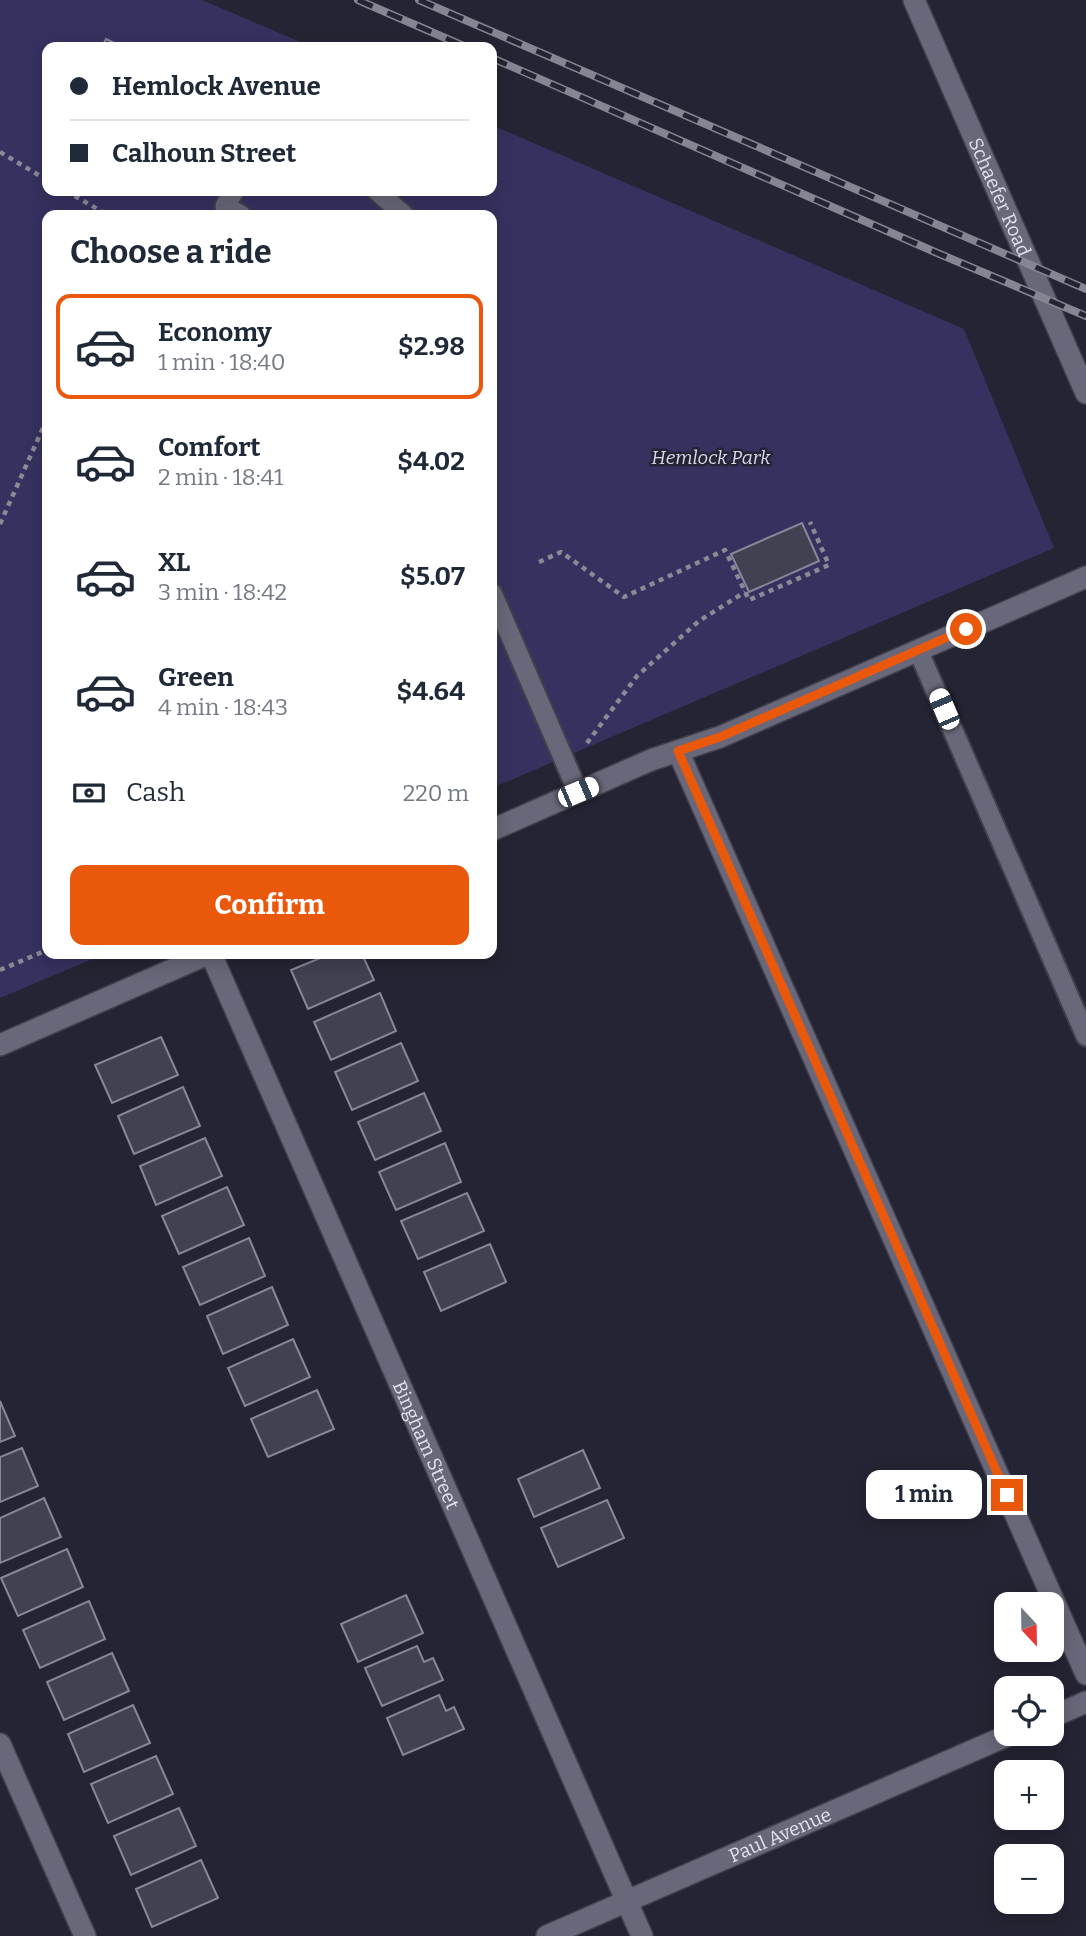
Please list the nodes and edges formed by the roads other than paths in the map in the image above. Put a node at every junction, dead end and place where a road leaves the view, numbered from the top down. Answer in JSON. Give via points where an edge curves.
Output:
{"nodes":[{"id":1,"x":914,"y":0,"type":"edge"},
{"id":2,"x":231,"y":196,"type":"edge"},
{"id":3,"x":383,"y":196,"type":"edge"},
{"id":4,"x":232,"y":210,"type":"edge"},
{"id":5,"x":398,"y":210,"type":"edge"},
{"id":6,"x":1086,"y":393,"type":"edge"},
{"id":7,"x":1086,"y":577,"type":"edge"},
{"id":8,"x":497,"y":605,"type":"edge"},
{"id":9,"x":918,"y":650,"type":"junction"},
{"id":10,"x":678,"y":751,"type":"junction"},
{"id":11,"x":578,"y":792,"type":"junction"},
{"id":12,"x":497,"y":828,"type":"edge"},
{"id":13,"x":198,"y":959,"type":"edge"},
{"id":14,"x":211,"y":959,"type":"edge"},
{"id":15,"x":1086,"y":1036,"type":"edge"},
{"id":16,"x":0,"y":1045,"type":"edge"},
{"id":17,"x":1086,"y":1674,"type":"edge"},
{"id":18,"x":1086,"y":1702,"type":"edge"},
{"id":19,"x":1064,"y":1712,"type":"edge"},
{"id":20,"x":994,"y":1741,"type":"edge"},
{"id":21,"x":0,"y":1744,"type":"edge"},
{"id":22,"x":626,"y":1901,"type":"junction"},
{"id":23,"x":85,"y":1936,"type":"edge"},
{"id":24,"x":547,"y":1936,"type":"edge"},
{"id":25,"x":642,"y":1936,"type":"edge"}],
"edges":[{"from":1,"to":6,"type":"street","name":"Schaefer Road"},
{"from":2,"to":4,"type":"lane","via":[[225,206]]},
{"from":3,"to":5,"type":"lane"},
{"from":7,"to":9,"type":"street"},
{"from":8,"to":11,"type":"lane"},
{"from":9,"to":10,"type":"street"},
{"from":9,"to":15,"type":"lane"},
{"from":10,"to":11,"type":"street"},
{"from":10,"to":17,"type":"street"},
{"from":11,"to":12,"type":"street"},
{"from":13,"to":16,"type":"street"},
{"from":14,"to":22,"type":"street","name":"Bingham Street"},
{"from":18,"to":19,"type":"street"},
{"from":20,"to":22,"type":"street","name":"Paul Avenue"},
{"from":21,"to":23,"type":"street"},
{"from":22,"to":24,"type":"street","name":"Paul Avenue"},
{"from":22,"to":25,"type":"street","name":"Bingham Street"}]}
